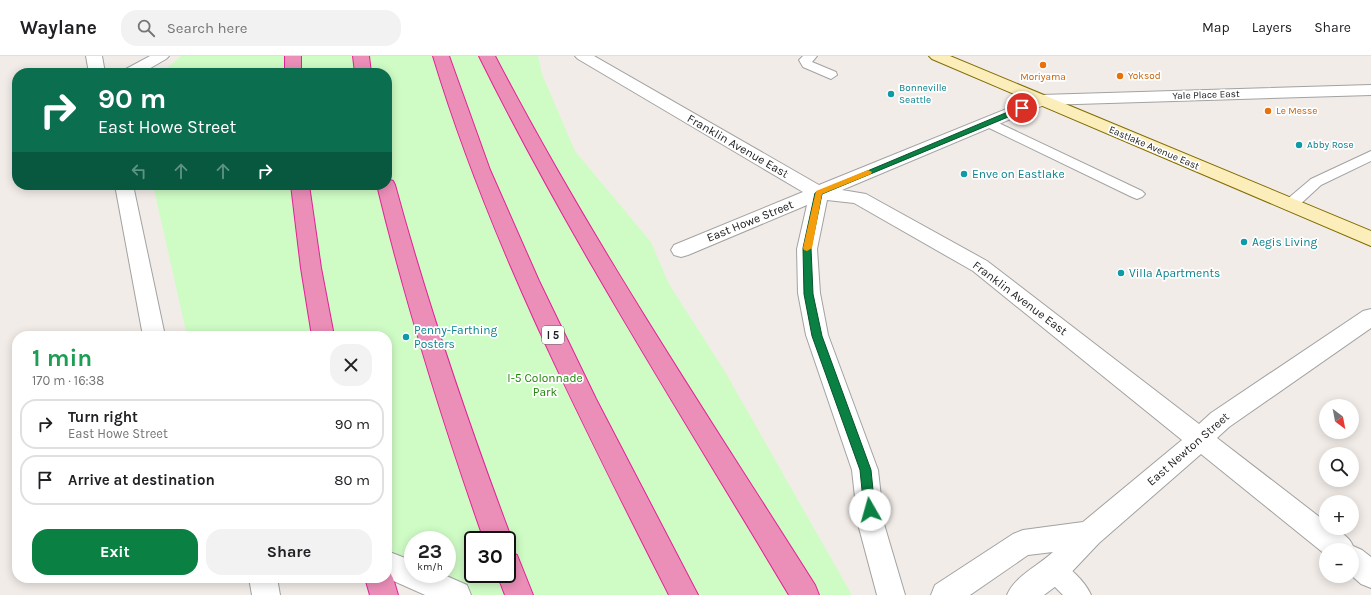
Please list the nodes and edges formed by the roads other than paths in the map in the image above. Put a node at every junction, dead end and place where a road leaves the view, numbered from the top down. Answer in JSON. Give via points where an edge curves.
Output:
{"nodes":[{"id":1,"x":94,"y":56,"type":"edge"},
{"id":2,"x":161,"y":56,"type":"edge"},
{"id":3,"x":293,"y":56,"type":"edge"},
{"id":4,"x":360,"y":56,"type":"edge"},
{"id":5,"x":441,"y":56,"type":"edge"},
{"id":6,"x":486,"y":56,"type":"edge"},
{"id":7,"x":583,"y":56,"type":"edge"},
{"id":8,"x":811,"y":56,"type":"edge"},
{"id":9,"x":937,"y":56,"type":"edge"},
{"id":10,"x":96,"y":68,"type":"edge"},
{"id":11,"x":139,"y":68,"type":"edge"},
{"id":12,"x":293,"y":68,"type":"edge"},
{"id":13,"x":362,"y":68,"type":"edge"},
{"id":14,"x":831,"y":75,"type":"dead end"},
{"id":15,"x":1371,"y":90,"type":"edge"},
{"id":16,"x":1041,"y":100,"type":"junction"},
{"id":17,"x":988,"y":122,"type":"junction"},
{"id":18,"x":1371,"y":155,"type":"edge"},
{"id":19,"x":125,"y":190,"type":"edge"},
{"id":20,"x":301,"y":190,"type":"edge"},
{"id":21,"x":387,"y":190,"type":"edge"},
{"id":22,"x":819,"y":193,"type":"junction"},
{"id":23,"x":1137,"y":194,"type":"dead end"},
{"id":24,"x":1290,"y":204,"type":"junction"},
{"id":25,"x":1371,"y":239,"type":"edge"},
{"id":26,"x":681,"y":250,"type":"dead end"},
{"id":27,"x":1371,"y":317,"type":"edge"},
{"id":28,"x":153,"y":331,"type":"edge"},
{"id":29,"x":322,"y":331,"type":"edge"},
{"id":30,"x":1201,"y":439,"type":"junction"},
{"id":31,"x":495,"y":531,"type":"edge"},
{"id":32,"x":1090,"y":534,"type":"junction"},
{"id":33,"x":1332,"y":543,"type":"edge"},
{"id":34,"x":1359,"y":565,"type":"edge"},
{"id":35,"x":392,"y":566,"type":"edge"},
{"id":36,"x":1054,"y":570,"type":"junction"},
{"id":37,"x":1371,"y":574,"type":"edge"},
{"id":38,"x":264,"y":583,"type":"edge"},
{"id":39,"x":381,"y":583,"type":"edge"},
{"id":40,"x":514,"y":583,"type":"edge"},
{"id":41,"x":266,"y":595,"type":"edge"},
{"id":42,"x":384,"y":595,"type":"edge"},
{"id":43,"x":458,"y":595,"type":"edge"},
{"id":44,"x":519,"y":595,"type":"edge"},
{"id":45,"x":684,"y":595,"type":"edge"},
{"id":46,"x":805,"y":595,"type":"edge"},
{"id":47,"x":891,"y":595,"type":"edge"},
{"id":48,"x":945,"y":595,"type":"edge"},
{"id":49,"x":1021,"y":595,"type":"edge"},
{"id":50,"x":1079,"y":595,"type":"edge"}],
"edges":[{"from":1,"to":10,"type":"street"},
{"from":2,"to":11,"type":"street"},
{"from":3,"to":12,"type":"highway"},
{"from":4,"to":13,"type":"highway"},
{"from":5,"to":45,"type":"highway","number":"I 5","via":[[489,187],[548,323],[589,410]]},
{"from":6,"to":46,"type":"highway","via":[[575,219]]},
{"from":7,"to":22,"type":"street","name":"Franklin Avenue East"},
{"from":8,"to":14,"type":"lane","via":[[805,60],[807,64]]},
{"from":9,"to":16,"type":"main road","name":"Eastlake Avenue East"},
{"from":15,"to":16,"type":"street","name":"Yale Place East"},
{"from":16,"to":17,"type":"street","name":"East Howe Street"},
{"from":16,"to":24,"type":"main road","name":"Eastlake Avenue East"},
{"from":17,"to":22,"type":"street","name":"East Howe Street"},
{"from":17,"to":23,"type":"lane"},
{"from":18,"to":24,"type":"lane","via":[[1316,182]]},
{"from":19,"to":28,"type":"street"},
{"from":20,"to":29,"type":"highway"},
{"from":21,"to":31,"type":"highway","via":[[428,336]]},
{"from":22,"to":26,"type":"street","name":"East Howe Street"},
{"from":22,"to":30,"type":"street","name":"Franklin Avenue East","via":[[859,198],[980,266]]},
{"from":22,"to":47,"type":"street","via":[[807,248],[809,294],[817,336],[865,470],[871,524]]},
{"from":24,"to":25,"type":"main road","name":"Eastlake Avenue East"},
{"from":27,"to":30,"type":"street","name":"East Newton Street","via":[[1220,420]]},
{"from":30,"to":32,"type":"street","name":"East Newton Street"},
{"from":30,"to":33,"type":"street","name":"Franklin Avenue East"},
{"from":32,"to":36,"type":"street","name":"East Newton Street"},
{"from":32,"to":48,"type":"street","via":[[1023,543]]},
{"from":34,"to":37,"type":"street"},
{"from":35,"to":43,"type":"street"},
{"from":36,"to":49,"type":"street","name":"East Newton Street"},
{"from":36,"to":50,"type":"lane"},
{"from":38,"to":41,"type":"street"},
{"from":39,"to":42,"type":"highway"},
{"from":40,"to":44,"type":"highway"}]}
